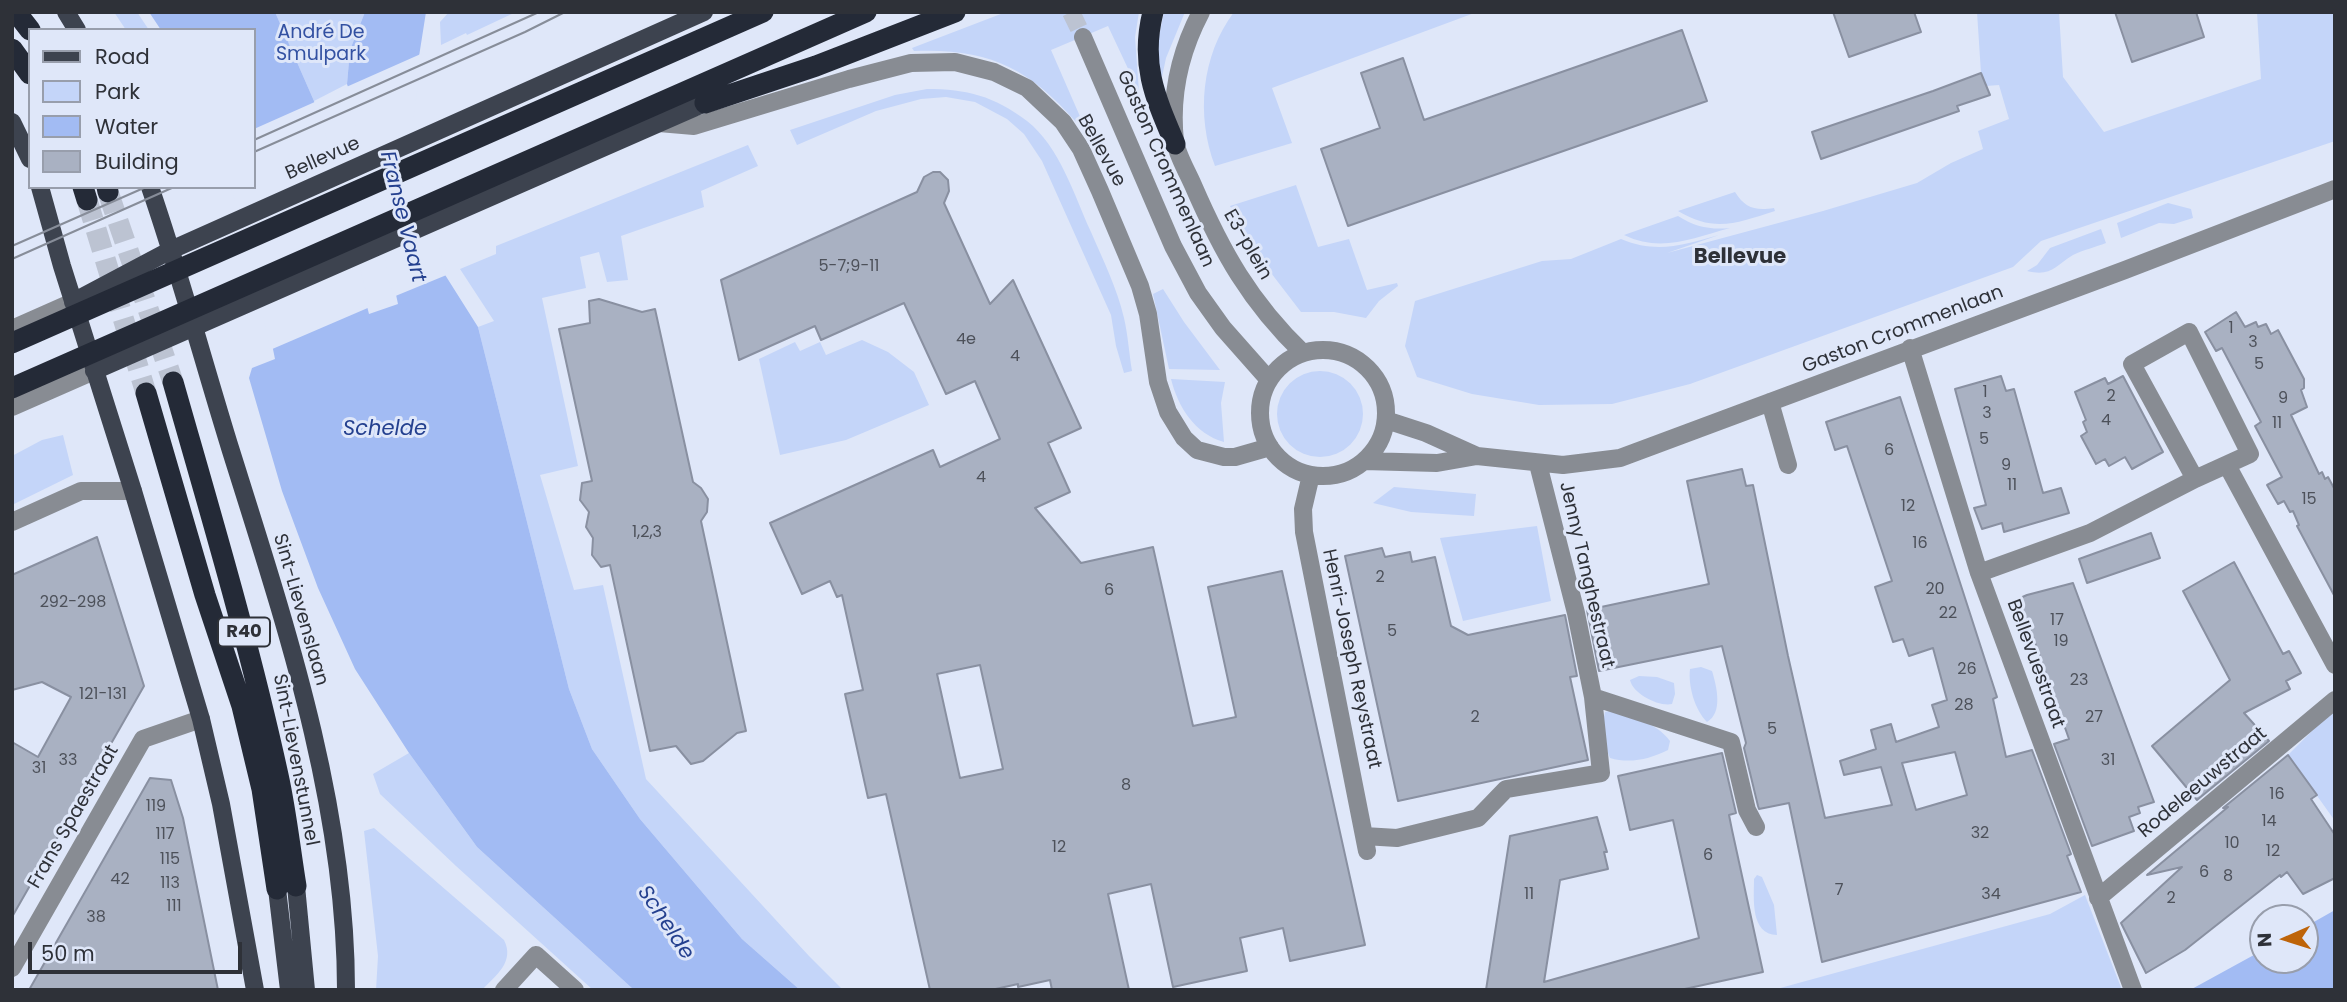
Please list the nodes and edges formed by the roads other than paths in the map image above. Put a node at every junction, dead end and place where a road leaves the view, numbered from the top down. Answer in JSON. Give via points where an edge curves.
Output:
{"nodes":[{"id":1,"x":16,"y":12,"type":"edge"},
{"id":2,"x":66,"y":12,"type":"edge"},
{"id":3,"x":681,"y":12,"type":"edge"},
{"id":4,"x":705,"y":12,"type":"edge"},
{"id":5,"x":763,"y":12,"type":"edge"},
{"id":6,"x":844,"y":12,"type":"edge"},
{"id":7,"x":866,"y":12,"type":"edge"},
{"id":8,"x":955,"y":12,"type":"edge"},
{"id":9,"x":1153,"y":12,"type":"edge"},
{"id":10,"x":1201,"y":12,"type":"edge"},
{"id":11,"x":28,"y":28,"type":"edge"},
{"id":12,"x":76,"y":28,"type":"edge"},
{"id":13,"x":669,"y":28,"type":"junction"},
{"id":14,"x":1083,"y":37,"type":"tunnel mouth"},
{"id":15,"x":12,"y":49,"type":"edge"},
{"id":16,"x":28,"y":71,"type":"edge"},
{"id":17,"x":705,"y":103,"type":"junction"},
{"id":18,"x":659,"y":122,"type":"junction"},
{"id":19,"x":14,"y":128,"type":"edge"},
{"id":20,"x":1175,"y":144,"type":"junction"},
{"id":21,"x":28,"y":155,"type":"edge"},
{"id":22,"x":41,"y":189,"type":"edge"},
{"id":23,"x":151,"y":189,"type":"edge"},
{"id":24,"x":2335,"y":189,"type":"edge"},
{"id":25,"x":171,"y":250,"type":"junction"},
{"id":26,"x":73,"y":302,"type":"junction"},
{"id":27,"x":193,"y":327,"type":"junction"},
{"id":28,"x":12,"y":330,"type":"edge"},
{"id":29,"x":12,"y":343,"type":"edge"},
{"id":30,"x":1910,"y":348,"type":"junction"},
{"id":31,"x":1303,"y":353,"type":"junction"},
{"id":32,"x":94,"y":371,"type":"junction"},
{"id":33,"x":1269,"y":380,"type":"junction"},
{"id":34,"x":173,"y":382,"type":"tunnel mouth"},
{"id":35,"x":12,"y":388,"type":"edge"},
{"id":36,"x":146,"y":393,"type":"tunnel mouth"},
{"id":37,"x":1770,"y":402,"type":"junction"},
{"id":38,"x":12,"y":407,"type":"edge"},
{"id":39,"x":1386,"y":420,"type":"junction"},
{"id":40,"x":1270,"y":447,"type":"junction"},
{"id":41,"x":1477,"y":456,"type":"junction"},
{"id":42,"x":1364,"y":461,"type":"junction"},
{"id":43,"x":1538,"y":464,"type":"junction"},
{"id":44,"x":1788,"y":465,"type":"dead end"},
{"id":45,"x":2227,"y":465,"type":"junction"},
{"id":46,"x":1311,"y":475,"type":"junction"},
{"id":47,"x":2195,"y":479,"type":"junction"},
{"id":48,"x":133,"y":491,"type":"junction"},
{"id":49,"x":12,"y":522,"type":"edge"},
{"id":50,"x":1979,"y":573,"type":"junction"},
{"id":51,"x":2335,"y":665,"type":"edge"},
{"id":52,"x":1593,"y":697,"type":"junction"},
{"id":53,"x":2335,"y":700,"type":"edge"},
{"id":54,"x":201,"y":719,"type":"junction"},
{"id":55,"x":1756,"y":827,"type":"dead end"},
{"id":56,"x":1366,"y":844,"type":"joint"},
{"id":57,"x":286,"y":887,"type":"junction"},
{"id":58,"x":2098,"y":898,"type":"junction"},
{"id":59,"x":12,"y":968,"type":"edge"},
{"id":60,"x":255,"y":990,"type":"edge"},
{"id":61,"x":289,"y":990,"type":"edge"},
{"id":62,"x":306,"y":990,"type":"edge"},
{"id":63,"x":346,"y":990,"type":"edge"},
{"id":64,"x":504,"y":990,"type":"edge"},
{"id":65,"x":575,"y":990,"type":"edge"},
{"id":66,"x":2133,"y":990,"type":"edge"}],
"edges":[{"from":1,"to":11,"type":"highway"},
{"from":2,"to":12,"type":"main road"},
{"from":3,"to":13,"type":"main road"},
{"from":4,"to":13,"type":"main road","name":"Bellevue"},
{"from":5,"to":29,"type":"highway"},
{"from":6,"to":17,"type":"main road","via":[[728,66]]},
{"from":7,"to":35,"type":"highway"},
{"from":8,"to":17,"type":"highway"},
{"from":9,"to":20,"type":"highway","via":[[1148,72]]},
{"from":10,"to":20,"type":"street","via":[[1180,61]]},
{"from":13,"to":25,"type":"main road","name":"Bellevue"},
{"from":14,"to":33,"type":"street","name":"Gaston Crommenlaan","via":[[1198,293]]},
{"from":15,"to":16,"type":"highway"},
{"from":17,"to":18,"type":"main road"},
{"from":18,"to":27,"type":"main road"},
{"from":18,"to":40,"type":"street","name":"Bellevue","via":[[694,126],[911,63],[955,62],[994,72],[1027,88],[1063,122],[1100,191],[1140,286],[1158,382],[1168,412],[1184,438],[1197,450],[1224,457]]},
{"from":19,"to":21,"type":"main road"},
{"from":20,"to":31,"type":"street","name":"E3-plein","via":[[1228,261],[1277,328]]},
{"from":22,"to":26,"type":"main road"},
{"from":23,"to":25,"type":"main road","number":"R40"},
{"from":24,"to":30,"type":"street","name":"Gaston Crommenlaan"},
{"from":25,"to":26,"type":"main road","name":"Bellevue"},
{"from":25,"to":27,"type":"main road","name":"Sint-Lievenslaan","number":"R40"},
{"from":26,"to":28,"type":"street"},
{"from":26,"to":32,"type":"main road"},
{"from":27,"to":32,"type":"main road"},
{"from":27,"to":63,"type":"main road","name":"Sint-Lievenslaan","number":"R40","via":[[291,651],[320,765],[340,883]]},
{"from":30,"to":37,"type":"street","name":"Gaston Crommenlaan"},
{"from":30,"to":50,"type":"street","name":"Bellevuestraat"},
{"from":31,"to":33,"type":"street"},
{"from":31,"to":39,"type":"street","via":[[1339,351],[1367,367],[1385,401]]},
{"from":32,"to":38,"type":"street"},
{"from":32,"to":48,"type":"main road"},
{"from":33,"to":40,"type":"street","via":[[1260,414]]},
{"from":34,"to":57,"type":"highway","name":"Sint-Lievenstunnel","number":"R40","via":[[241,621],[279,779]]},
{"from":36,"to":57,"type":"highway","name":"Sint-Lievenstunnel","number":"R40","via":[[242,706]]},
{"from":37,"to":43,"type":"street","name":"Gaston Crommenlaan","via":[[1620,458]]},
{"from":37,"to":44,"type":"street"},
{"from":39,"to":41,"type":"street","name":"Gaston Crommenlaan"},
{"from":39,"to":42,"type":"street","via":[[1382,436]]},
{"from":40,"to":46,"type":"street","via":[[1286,464]]},
{"from":41,"to":42,"type":"street","name":"Gaston Crommenlaan","via":[[1437,463]]},
{"from":41,"to":43,"type":"street","name":"Gaston Crommenlaan"},
{"from":42,"to":46,"type":"street","name":"Gaston Crommenlaan","via":[[1339,474]]},
{"from":43,"to":52,"type":"street","name":"Jenny Tanghestraat","via":[[1574,571]]},
{"from":45,"to":47,"type":"street"},
{"from":45,"to":47,"type":"street","via":[[2250,454],[2189,332],[2132,364]]},
{"from":45,"to":51,"type":"street"},
{"from":46,"to":56,"type":"street","name":"Henri-Joseph Reystraat","via":[[1303,509],[1304,532]]},
{"from":47,"to":50,"type":"street","via":[[2090,533]]},
{"from":48,"to":49,"type":"street","via":[[81,491]]},
{"from":48,"to":54,"type":"main road"},
{"from":50,"to":58,"type":"street","name":"Bellevuestraat"},
{"from":52,"to":55,"type":"street","name":"Jenny Tanghestraat","via":[[1731,742],[1747,810]]},
{"from":52,"to":56,"type":"street","name":"Jenny Tanghestraat","via":[[1601,773],[1506,789],[1478,818]]},
{"from":53,"to":58,"type":"street","name":"Rodeleeuwstraat"},
{"from":54,"to":59,"type":"street","name":"Frans Spaestraat","via":[[143,740]]},
{"from":54,"to":60,"type":"main road"},
{"from":57,"to":61,"type":"main road","name":"Sint-Lievenstunnel","number":"R40"},
{"from":57,"to":62,"type":"main road","name":"Sint-Lievenstunnel","number":"R40"},
{"from":58,"to":66,"type":"street","name":"Bellevuestraat"},
{"from":64,"to":65,"type":"street","via":[[536,955]]}]}
